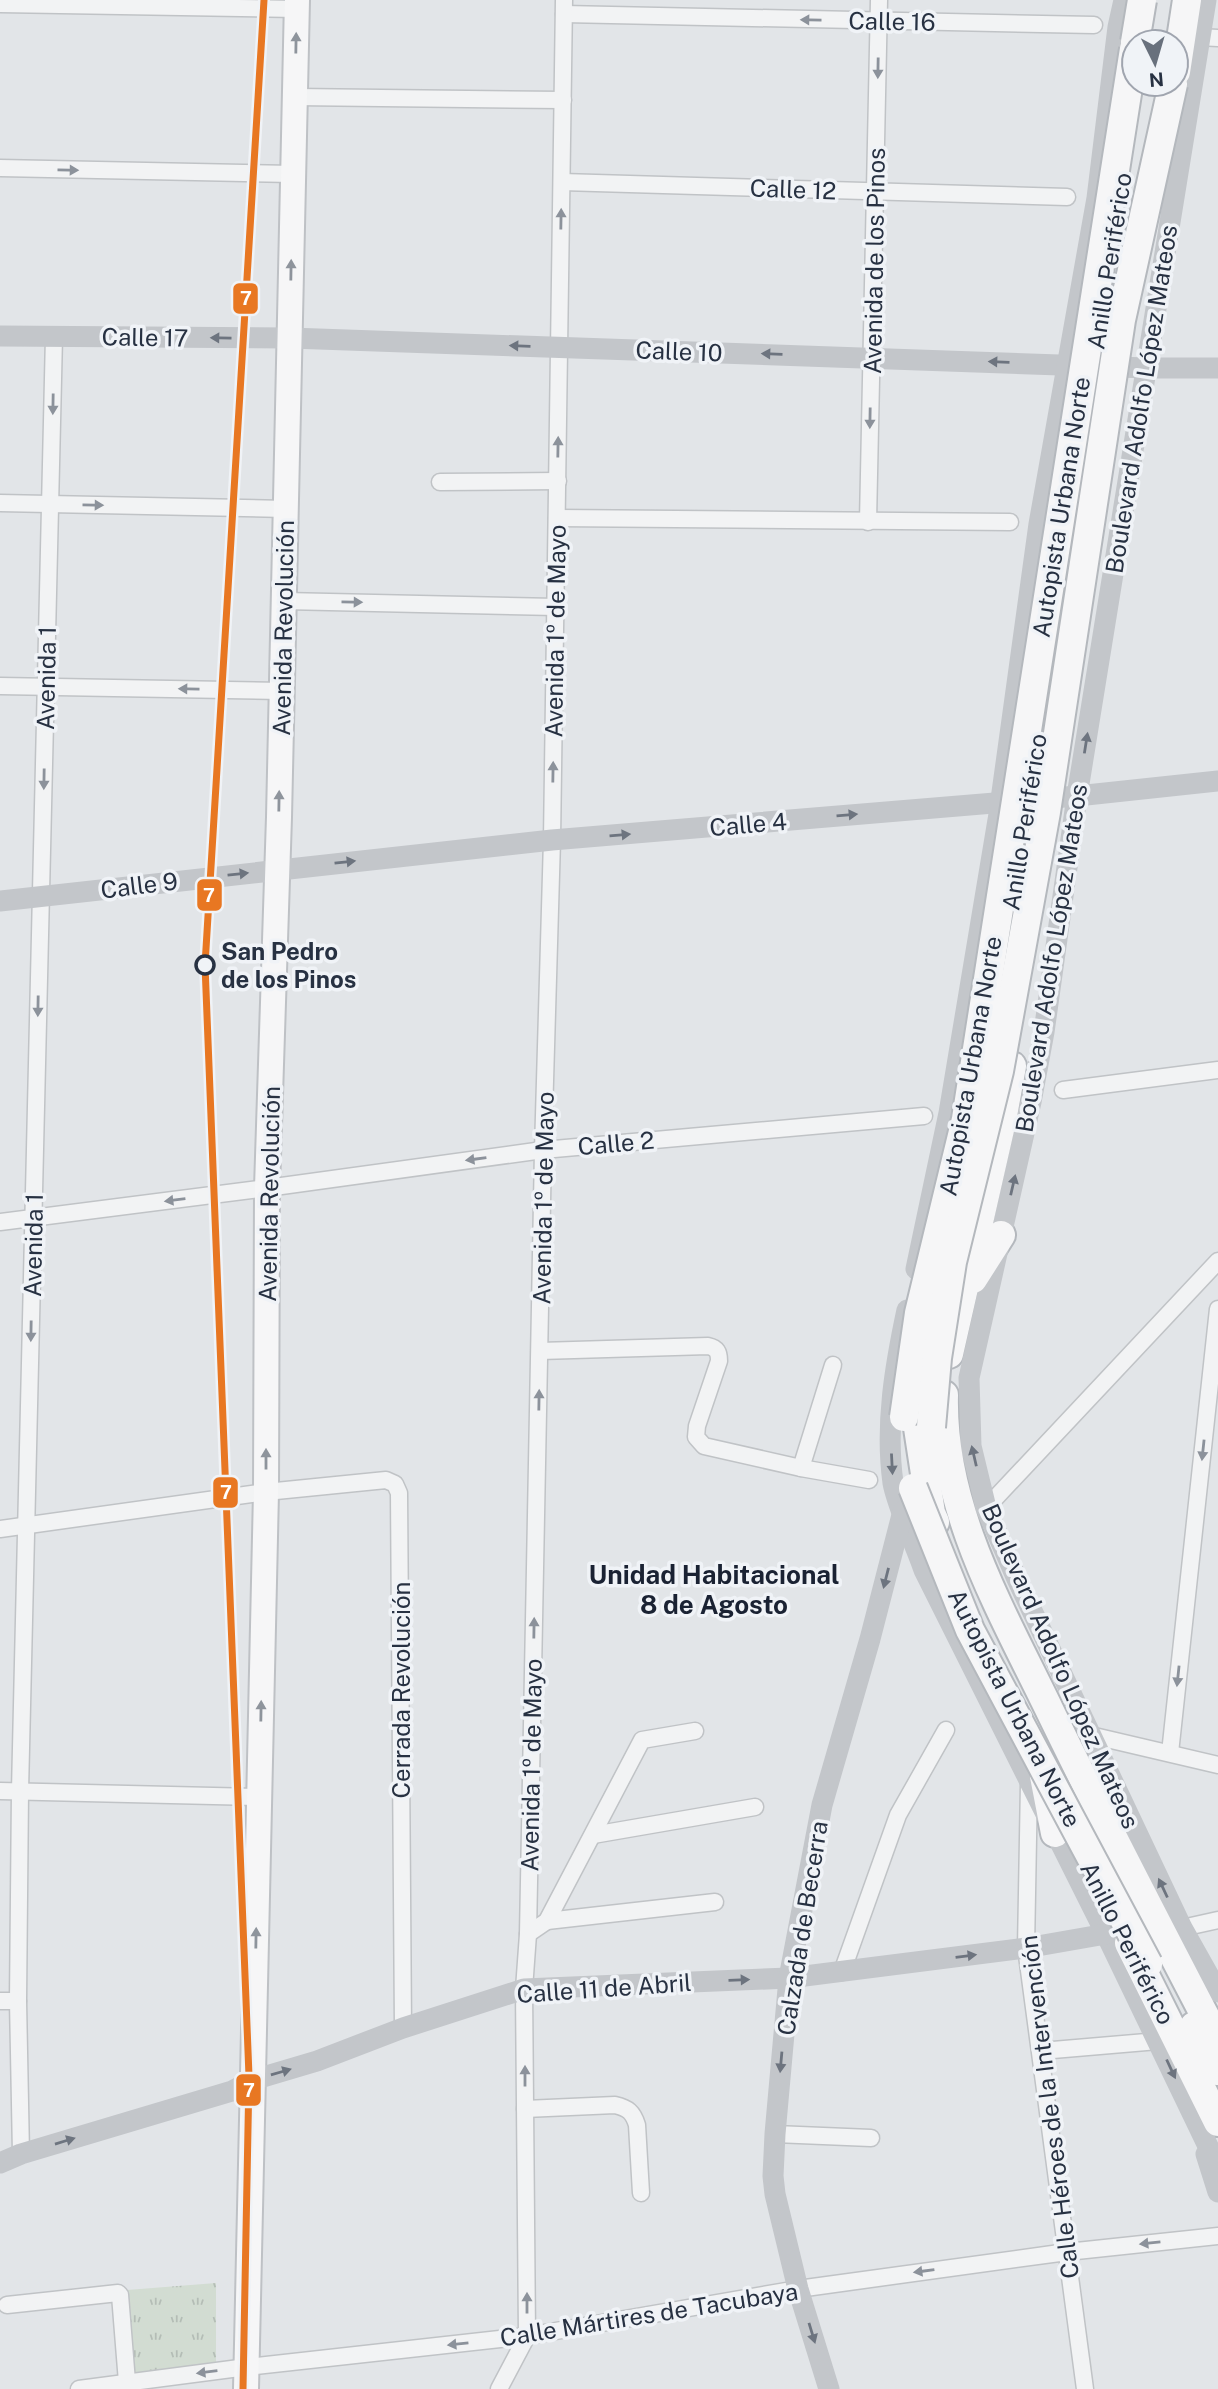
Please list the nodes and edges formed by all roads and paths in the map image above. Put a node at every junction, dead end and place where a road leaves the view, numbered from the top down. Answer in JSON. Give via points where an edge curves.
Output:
{"nodes":[{"id":1,"x":879,"y":0,"type":"edge"},
{"id":2,"x":1124,"y":0,"type":"edge"},
{"id":3,"x":1134,"y":0,"type":"edge"},
{"id":4,"x":1142,"y":0,"type":"edge"},
{"id":5,"x":1150,"y":0,"type":"edge"},
{"id":6,"x":1179,"y":0,"type":"edge"},
{"id":7,"x":1187,"y":0,"type":"edge"},
{"id":8,"x":1206,"y":0,"type":"edge"},
{"id":9,"x":0,"y":4,"type":"edge"},
{"id":10,"x":297,"y":5,"type":"edge"},
{"id":11,"x":564,"y":7,"type":"edge"},
{"id":12,"x":879,"y":21,"type":"junction"},
{"id":13,"x":1094,"y":25,"type":"dead end"},
{"id":14,"x":1132,"y":28,"type":"edge"},
{"id":15,"x":1137,"y":28,"type":"edge"},
{"id":16,"x":1145,"y":28,"type":"edge"},
{"id":17,"x":1183,"y":28,"type":"edge"},
{"id":18,"x":1197,"y":39,"type":"edge"},
{"id":19,"x":295,"y":97,"type":"junction"},
{"id":20,"x":1126,"y":98,"type":"edge"},
{"id":21,"x":1134,"y":98,"type":"edge"},
{"id":22,"x":1164,"y":98,"type":"edge"},
{"id":23,"x":1170,"y":98,"type":"edge"},
{"id":24,"x":563,"y":100,"type":"junction"},
{"id":25,"x":0,"y":168,"type":"edge"},
{"id":26,"x":293,"y":174,"type":"junction"},
{"id":27,"x":562,"y":182,"type":"junction"},
{"id":28,"x":875,"y":191,"type":"junction"},
{"id":29,"x":1067,"y":197,"type":"dead end"},
{"id":30,"x":0,"y":335,"type":"edge"},
{"id":31,"x":54,"y":336,"type":"junction"},
{"id":32,"x":290,"y":338,"type":"junction"},
{"id":33,"x":559,"y":347,"type":"junction"},
{"id":34,"x":872,"y":358,"type":"junction"},
{"id":35,"x":1068,"y":364,"type":"junction"},
{"id":36,"x":1147,"y":368,"type":"junction"},
{"id":37,"x":1218,"y":368,"type":"edge"},
{"id":38,"x":558,"y":481,"type":"junction"},
{"id":39,"x":440,"y":482,"type":"dead end"},
{"id":40,"x":0,"y":503,"type":"edge"},
{"id":41,"x":50,"y":504,"type":"junction"},
{"id":42,"x":286,"y":509,"type":"junction"},
{"id":43,"x":557,"y":517,"type":"junction"},
{"id":44,"x":868,"y":522,"type":"junction"},
{"id":45,"x":1010,"y":522,"type":"dead end"},
{"id":46,"x":284,"y":601,"type":"junction"},
{"id":47,"x":556,"y":607,"type":"junction"},
{"id":48,"x":0,"y":685,"type":"edge"},
{"id":49,"x":46,"y":686,"type":"junction"},
{"id":50,"x":282,"y":691,"type":"junction"},
{"id":51,"x":1218,"y":780,"type":"edge"},
{"id":52,"x":1068,"y":788,"type":"junction"},
{"id":53,"x":1000,"y":802,"type":"junction"},
{"id":54,"x":552,"y":841,"type":"junction"},
{"id":55,"x":277,"y":870,"type":"junction"},
{"id":56,"x":41,"y":897,"type":"junction"},
{"id":57,"x":0,"y":901,"type":"edge"},
{"id":58,"x":1218,"y":1070,"type":"edge"},
{"id":59,"x":1063,"y":1090,"type":"dead end"},
{"id":60,"x":924,"y":1116,"type":"dead end"},
{"id":61,"x":543,"y":1150,"type":"junction"},
{"id":62,"x":267,"y":1188,"type":"junction"},
{"id":63,"x":33,"y":1219,"type":"junction"},
{"id":64,"x":0,"y":1222,"type":"edge"},
{"id":65,"x":1001,"y":1235,"type":"junction"},
{"id":66,"x":1218,"y":1261,"type":"edge"},
{"id":67,"x":962,"y":1296,"type":"junction"},
{"id":68,"x":1218,"y":1309,"type":"edge"},
{"id":69,"x":540,"y":1351,"type":"junction"},
{"id":70,"x":833,"y":1364,"type":"dead end"},
{"id":71,"x":801,"y":1468,"type":"junction"},
{"id":72,"x":869,"y":1480,"type":"dead end"},
{"id":73,"x":266,"y":1492,"type":"junction"},
{"id":74,"x":986,"y":1508,"type":"junction"},
{"id":75,"x":903,"y":1511,"type":"junction"},
{"id":76,"x":26,"y":1526,"type":"junction"},
{"id":77,"x":0,"y":1530,"type":"edge"},
{"id":78,"x":946,"y":1730,"type":"dead end"},
{"id":79,"x":695,"y":1731,"type":"dead end"},
{"id":80,"x":1090,"y":1735,"type":"junction"},
{"id":81,"x":1170,"y":1753,"type":"junction"},
{"id":82,"x":1218,"y":1765,"type":"edge"},
{"id":83,"x":1036,"y":1779,"type":"junction"},
{"id":84,"x":0,"y":1791,"type":"edge"},
{"id":85,"x":20,"y":1791,"type":"junction"},
{"id":86,"x":259,"y":1797,"type":"junction"},
{"id":87,"x":755,"y":1807,"type":"dead end"},
{"id":88,"x":1055,"y":1833,"type":"joint"},
{"id":89,"x":593,"y":1835,"type":"junction"},
{"id":90,"x":715,"y":1902,"type":"dead end"},
{"id":91,"x":1218,"y":1920,"type":"edge"},
{"id":92,"x":547,"y":1921,"type":"junction"},
{"id":93,"x":1182,"y":1928,"type":"junction"},
{"id":94,"x":528,"y":1934,"type":"junction"},
{"id":95,"x":1106,"y":1934,"type":"junction"},
{"id":96,"x":1026,"y":1948,"type":"junction"},
{"id":97,"x":842,"y":1972,"type":"junction"},
{"id":98,"x":789,"y":1978,"type":"junction"},
{"id":99,"x":524,"y":1989,"type":"junction"},
{"id":100,"x":1218,"y":1992,"type":"edge"},
{"id":101,"x":0,"y":2001,"type":"edge"},
{"id":102,"x":18,"y":2001,"type":"junction"},
{"id":103,"x":403,"y":2028,"type":"junction"},
{"id":104,"x":1158,"y":2041,"type":"junction"},
{"id":105,"x":1218,"y":2041,"type":"edge"},
{"id":106,"x":1041,"y":2051,"type":"junction"},
{"id":107,"x":1218,"y":2071,"type":"edge"},
{"id":108,"x":253,"y":2080,"type":"junction"},
{"id":109,"x":1218,"y":2102,"type":"edge"},
{"id":110,"x":525,"y":2109,"type":"junction"},
{"id":111,"x":1206,"y":2120,"type":"edge"},
{"id":112,"x":775,"y":2134,"type":"junction"},
{"id":113,"x":871,"y":2138,"type":"dead end"},
{"id":114,"x":21,"y":2154,"type":"junction"},
{"id":115,"x":0,"y":2163,"type":"edge"},
{"id":116,"x":1218,"y":2167,"type":"edge"},
{"id":117,"x":1218,"y":2192,"type":"edge"},
{"id":118,"x":641,"y":2193,"type":"dead end"},
{"id":119,"x":1218,"y":2236,"type":"edge"},
{"id":120,"x":1067,"y":2252,"type":"junction"},
{"id":121,"x":798,"y":2289,"type":"junction"},
{"id":122,"x":7,"y":2305,"type":"dead end"},
{"id":123,"x":527,"y":2336,"type":"junction"},
{"id":124,"x":247,"y":2378,"type":"edge"},
{"id":125,"x":127,"y":2382,"type":"junction"},
{"id":126,"x":79,"y":2389,"type":"edge"},
{"id":127,"x":499,"y":2389,"type":"edge"},
{"id":128,"x":829,"y":2389,"type":"edge"},
{"id":129,"x":1085,"y":2389,"type":"edge"}],
"edges":[{"from":1,"to":12,"type":"street","name":"Avenida de los Pinos"},
{"from":2,"to":35,"type":"street"},
{"from":3,"to":14,"type":"highway"},
{"from":4,"to":15,"type":"highway","bridge":true},
{"from":5,"to":16,"type":"highway"},
{"from":6,"to":18,"type":"highway"},
{"from":7,"to":17,"type":"highway"},
{"from":8,"to":18,"type":"street","name":"Boulevard Adolfo López Mateos"},
{"from":9,"to":10,"type":"street"},
{"from":19,"to":10,"type":"main road","name":"Avenida Revolución","one_way":true},
{"from":12,"to":11,"type":"street","name":"Calle 16","one_way":true},
{"from":11,"to":24,"type":"street","name":"Avenida 1º de Mayo"},
{"from":12,"to":13,"type":"street","name":"Calle 16"},
{"from":12,"to":28,"type":"street","name":"Avenida de los Pinos","one_way":true},
{"from":18,"to":36,"type":"street","name":"Boulevard Adolfo López Mateos"},
{"from":19,"to":24,"type":"street"},
{"from":19,"to":26,"type":"main road","name":"Avenida Revolución"},
{"from":20,"to":109,"type":"highway","name":"Autopista Urbana Norte","bridge":true,"via":[[966,1119],[919,1313],[904,1417],[913,1488],[970,1630]]},
{"from":21,"to":83,"type":"highway","name":"Anillo Periférico","via":[[994,1018],[922,1334],[918,1427],[931,1513]]},
{"from":22,"to":52,"type":"highway","name":"Anillo Periférico","via":[[1119,386]]},
{"from":23,"to":107,"type":"highway","name":"Autopista Urbana Norte","bridge":true,"via":[[1121,320],[1046,812],[999,1070],[952,1262],[930,1427],[943,1496],[995,1629],[1107,1859]]},
{"from":24,"to":27,"type":"street","name":"Avenida 1º de Mayo"},
{"from":25,"to":26,"type":"street","one_way":true},
{"from":32,"to":26,"type":"main road","name":"Avenida Revolución","one_way":true},
{"from":27,"to":28,"type":"street","name":"Calle 12"},
{"from":33,"to":27,"type":"street","name":"Avenida 1º de Mayo","one_way":true},
{"from":28,"to":29,"type":"street","name":"Calle 12"},
{"from":28,"to":34,"type":"street","name":"Avenida de los Pinos"},
{"from":30,"to":31,"type":"street","name":"Calle 17"},
{"from":32,"to":31,"type":"street","name":"Calle 17","one_way":true},
{"from":31,"to":41,"type":"street","name":"Avenida 1","one_way":true},
{"from":33,"to":32,"type":"street","name":"Calle 10","one_way":true},
{"from":32,"to":42,"type":"main road","name":"Avenida Revolución"},
{"from":34,"to":33,"type":"street","name":"Calle 10","one_way":true},
{"from":38,"to":33,"type":"street","name":"Avenida 1º de Mayo","one_way":true},
{"from":35,"to":34,"type":"street","name":"Calle 10","one_way":true},
{"from":34,"to":44,"type":"street","name":"Avenida de los Pinos","one_way":true},
{"from":35,"to":36,"type":"street","name":"Calle 10"},
{"from":35,"to":53,"type":"street","via":[[1039,524]]},
{"from":36,"to":37,"type":"street","name":"Calle 10"},
{"from":52,"to":36,"type":"street","name":"Boulevard Adolfo López Mateos","one_way":true},
{"from":38,"to":39,"type":"street"},
{"from":38,"to":43,"type":"street","name":"Avenida 1º de Mayo"},
{"from":40,"to":41,"type":"street"},
{"from":41,"to":42,"type":"street","one_way":true},
{"from":41,"to":49,"type":"street","name":"Avenida 1"},
{"from":42,"to":46,"type":"main road","name":"Avenida Revolución"},
{"from":43,"to":44,"type":"street"},
{"from":43,"to":47,"type":"street","name":"Avenida 1º de Mayo"},
{"from":44,"to":45,"type":"street"},
{"from":46,"to":47,"type":"street","one_way":true},
{"from":46,"to":50,"type":"main road","name":"Avenida Revolución"},
{"from":54,"to":47,"type":"street","name":"Avenida 1º de Mayo","one_way":true},
{"from":48,"to":49,"type":"street"},
{"from":50,"to":49,"type":"street","one_way":true},
{"from":49,"to":56,"type":"street","name":"Avenida 1","one_way":true},
{"from":55,"to":50,"type":"main road","name":"Avenida Revolución","one_way":true},
{"from":51,"to":52,"type":"street","name":"Calle 4"},
{"from":52,"to":53,"type":"street","name":"Calle 4"},
{"from":65,"to":52,"type":"street","name":"Boulevard Adolfo López Mateos","one_way":true,"via":[[1044,1032]]},
{"from":52,"to":67,"type":"highway","name":"Anillo Periférico","via":[[1053,813],[1002,1121]]},
{"from":54,"to":53,"type":"street","name":"Calle 4","one_way":true},
{"from":53,"to":75,"type":"street","one_way":true,"via":[[950,1113],[898,1354],[890,1420],[893,1485]]},
{"from":55,"to":54,"type":"street","name":"Calle 4","one_way":true},
{"from":54,"to":61,"type":"street","name":"Avenida 1º de Mayo"},
{"from":56,"to":55,"type":"street","name":"Calle 9","one_way":true},
{"from":55,"to":62,"type":"main road","name":"Avenida Revolución"},
{"from":56,"to":57,"type":"street","name":"Calle 9"},
{"from":56,"to":63,"type":"street","name":"Avenida 1","one_way":true},
{"from":58,"to":59,"type":"street"},
{"from":60,"to":61,"type":"street","name":"Calle 2"},
{"from":61,"to":62,"type":"street","name":"Calle 2","one_way":true},
{"from":61,"to":69,"type":"street","name":"Avenida 1º de Mayo"},
{"from":62,"to":63,"type":"street","name":"Calle 2","one_way":true},
{"from":73,"to":62,"type":"main road","name":"Avenida Revolución","one_way":true},
{"from":63,"to":64,"type":"street","name":"Calle 2"},
{"from":63,"to":76,"type":"street","name":"Avenida 1","one_way":true},
{"from":65,"to":67,"type":"highway"},
{"from":74,"to":65,"type":"street","name":"Boulevard Adolfo López Mateos","one_way":true,"via":[[971,1446],[969,1378]]},
{"from":66,"to":74,"type":"street"},
{"from":67,"to":105,"type":"highway","name":"Anillo Periférico","via":[[944,1385],[943,1426],[958,1504],[984,1573],[1104,1822]]},
{"from":68,"to":81,"type":"street","one_way":true},
{"from":69,"to":71,"type":"street","via":[[715,1348],[719,1360],[696,1437],[704,1446]]},
{"from":94,"to":69,"type":"street","name":"Avenida 1º de Mayo","one_way":true},
{"from":70,"to":71,"type":"street"},
{"from":71,"to":72,"type":"street"},
{"from":73,"to":76,"type":"street"},
{"from":86,"to":73,"type":"main road","name":"Avenida Revolución","one_way":true},
{"from":73,"to":103,"type":"street","name":"Cerrada Revolución","via":[[386,1480],[395,1484],[399,1493]]},
{"from":74,"to":80,"type":"street","name":"Boulevard Adolfo López Mateos"},
{"from":75,"to":83,"type":"street","via":[[924,1570]]},
{"from":75,"to":98,"type":"street","name":"Calzada de Becerra","one_way":true,"via":[[821,1805]]},
{"from":76,"to":77,"type":"street"},
{"from":76,"to":85,"type":"street","name":"Avenida 1"},
{"from":78,"to":97,"type":"street","via":[[898,1815]]},
{"from":79,"to":89,"type":"street","via":[[642,1740]]},
{"from":80,"to":81,"type":"street"},
{"from":93,"to":80,"type":"street","name":"Boulevard Adolfo López Mateos","one_way":true},
{"from":81,"to":82,"type":"street"},
{"from":83,"to":88,"type":"highway"},
{"from":83,"to":96,"type":"street","name":"Calle Héroes de la Intervención"},
{"from":83,"to":111,"type":"highway","name":"Anillo Periférico"},
{"from":84,"to":85,"type":"street"},
{"from":85,"to":86,"type":"street"},
{"from":85,"to":102,"type":"street","name":"Avenida 1"},
{"from":108,"to":86,"type":"main road","name":"Avenida Revolución","one_way":true},
{"from":87,"to":89,"type":"street"},
{"from":88,"to":95,"type":"street"},
{"from":89,"to":92,"type":"street"},
{"from":90,"to":92,"type":"street"},
{"from":91,"to":93,"type":"street"},
{"from":92,"to":94,"type":"street"},
{"from":93,"to":100,"type":"street","name":"Boulevard Adolfo López Mateos"},
{"from":94,"to":99,"type":"street","name":"Avenida 1º de Mayo"},
{"from":95,"to":96,"type":"street","name":"Calle 11 de Abril"},
{"from":95,"to":104,"type":"street"},
{"from":97,"to":96,"type":"street","name":"Calle 11 de Abril","one_way":true},
{"from":96,"to":106,"type":"street","name":"Calle Héroes de la Intervención"},
{"from":97,"to":98,"type":"street","name":"Calle 11 de Abril"},
{"from":99,"to":98,"type":"street","name":"Calle 11 de Abril","one_way":true},
{"from":98,"to":112,"type":"street","name":"Calzada de Becerra","one_way":true},
{"from":99,"to":103,"type":"street","name":"Calle 11 de Abril"},
{"from":110,"to":99,"type":"street","name":"Avenida 1º de Mayo","one_way":true},
{"from":101,"to":102,"type":"street"},
{"from":102,"to":114,"type":"street","name":"Avenida 1"},
{"from":108,"to":103,"type":"street","name":"Calle 11 de Abril","one_way":true},
{"from":104,"to":106,"type":"street"},
{"from":104,"to":111,"type":"street","one_way":true},
{"from":106,"to":120,"type":"street","name":"Calle Héroes de la Intervención"},
{"from":114,"to":108,"type":"street","name":"Calle 11 de Abril","one_way":true,"via":[[232,2091]]},
{"from":108,"to":124,"type":"main road","name":"Avenida Revolución"},
{"from":110,"to":118,"type":"street","via":[[626,2108],[637,2125]]},
{"from":123,"to":110,"type":"street","name":"Avenida 1º de Mayo","one_way":true},
{"from":111,"to":116,"type":"street"},
{"from":111,"to":117,"type":"street"},
{"from":112,"to":113,"type":"street"},
{"from":112,"to":121,"type":"street","name":"Calzada de Becerra","via":[[775,2194]]},
{"from":114,"to":115,"type":"street","name":"Calle 11 de Abril"},
{"from":119,"to":120,"type":"street","name":"Calle Mártires de Tacubaya","one_way":true},
{"from":120,"to":121,"type":"street","name":"Calle Mártires de Tacubaya","one_way":true},
{"from":120,"to":129,"type":"street","name":"Calle Héroes de la Intervención"},
{"from":121,"to":123,"type":"street","name":"Calle Mártires de Tacubaya"},
{"from":121,"to":128,"type":"street","name":"Calzada de Becerra","one_way":true},
{"from":122,"to":125,"type":"street","via":[[118,2293]]},
{"from":123,"to":124,"type":"street","name":"Calle Mártires de Tacubaya","one_way":true},
{"from":123,"to":127,"type":"street","name":"Avenida 1º de Mayo"},
{"from":124,"to":125,"type":"street","name":"Calle Mártires de Tacubaya","one_way":true},
{"from":125,"to":126,"type":"street","name":"Calle Mártires de Tacubaya"}]}
